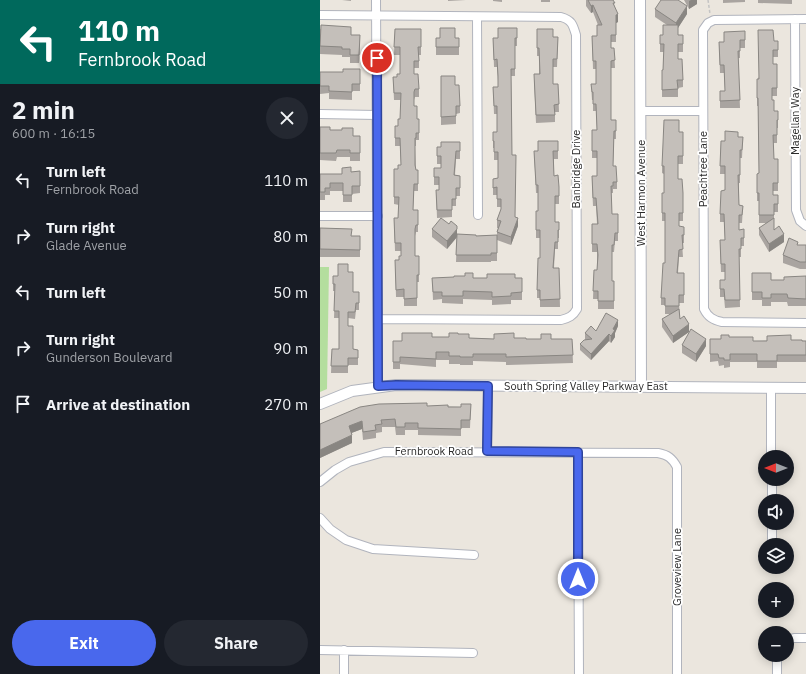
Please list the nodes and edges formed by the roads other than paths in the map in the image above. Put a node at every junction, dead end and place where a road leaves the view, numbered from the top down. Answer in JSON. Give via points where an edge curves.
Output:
{"nodes":[{"id":1,"x":376,"y":0,"type":"edge"},
{"id":2,"x":640,"y":0,"type":"edge"},
{"id":3,"x":320,"y":15,"type":"edge"},
{"id":4,"x":377,"y":15,"type":"junction"},
{"id":5,"x":477,"y":16,"type":"junction"},
{"id":6,"x":795,"y":19,"type":"junction"},
{"id":7,"x":806,"y":19,"type":"edge"},
{"id":8,"x":640,"y":111,"type":"junction"},
{"id":9,"x":702,"y":111,"type":"junction"},
{"id":10,"x":320,"y":114,"type":"edge"},
{"id":11,"x":377,"y":115,"type":"junction"},
{"id":12,"x":478,"y":215,"type":"dead end"},
{"id":13,"x":320,"y":216,"type":"edge"},
{"id":14,"x":378,"y":216,"type":"junction"},
{"id":15,"x":803,"y":223,"type":"edge"},
{"id":16,"x":378,"y":319,"type":"junction"},
{"id":17,"x":806,"y":323,"type":"edge"},
{"id":18,"x":378,"y":386,"type":"junction"},
{"id":19,"x":488,"y":386,"type":"junction"},
{"id":20,"x":642,"y":387,"type":"junction"},
{"id":21,"x":771,"y":388,"type":"junction"},
{"id":22,"x":806,"y":388,"type":"edge"},
{"id":23,"x":320,"y":404,"type":"edge"},
{"id":24,"x":771,"y":450,"type":"edge"},
{"id":25,"x":487,"y":451,"type":"junction"},
{"id":26,"x":578,"y":452,"type":"junction"},
{"id":27,"x":674,"y":460,"type":"joint"},
{"id":28,"x":320,"y":482,"type":"edge"},
{"id":29,"x":320,"y":518,"type":"edge"},
{"id":30,"x":474,"y":555,"type":"dead end"},
{"id":31,"x":794,"y":638,"type":"edge"},
{"id":32,"x":806,"y":638,"type":"edge"},
{"id":33,"x":320,"y":650,"type":"edge"},
{"id":34,"x":344,"y":650,"type":"junction"},
{"id":35,"x":473,"y":654,"type":"dead end"},
{"id":36,"x":777,"y":662,"type":"edge"},
{"id":37,"x":344,"y":674,"type":"edge"},
{"id":38,"x":579,"y":674,"type":"edge"},
{"id":39,"x":678,"y":674,"type":"edge"},
{"id":40,"x":777,"y":674,"type":"edge"}],
"edges":[{"from":1,"to":4,"type":"street"},
{"from":2,"to":8,"type":"street","name":"West Harmon Avenue"},
{"from":3,"to":4,"type":"street"},
{"from":4,"to":5,"type":"street"},
{"from":4,"to":11,"type":"street"},
{"from":5,"to":12,"type":"street"},
{"from":5,"to":16,"type":"street","name":"Banbridge Drive","via":[[561,17],[572,22],[576,35],[577,309],[569,318],[561,320]]},
{"from":6,"to":7,"type":"street"},
{"from":6,"to":9,"type":"street","name":"Peachtree Lane","via":[[709,22],[703,30]]},
{"from":6,"to":15,"type":"street","name":"Magellan Way","via":[[796,210]]},
{"from":8,"to":9,"type":"street"},
{"from":8,"to":20,"type":"street","name":"West Harmon Avenue"},
{"from":9,"to":17,"type":"street","name":"Peachtree Lane","via":[[704,309],[707,315],[722,322]]},
{"from":10,"to":11,"type":"street"},
{"from":11,"to":14,"type":"street"},
{"from":13,"to":14,"type":"street"},
{"from":14,"to":16,"type":"street"},
{"from":16,"to":18,"type":"street"},
{"from":18,"to":19,"type":"street","name":"South Spring Valley Parkway East"},
{"from":18,"to":23,"type":"street","name":"South Spring Valley Parkway East","via":[[352,391]]},
{"from":19,"to":20,"type":"street","name":"South Spring Valley Parkway East"},
{"from":19,"to":25,"type":"street"},
{"from":20,"to":21,"type":"street","name":"South Spring Valley Parkway East"},
{"from":21,"to":22,"type":"street","name":"South Spring Valley Parkway East"},
{"from":21,"to":24,"type":"street"},
{"from":25,"to":26,"type":"street","name":"Fernbrook Road"},
{"from":25,"to":28,"type":"street","name":"Fernbrook Road","via":[[384,452],[349,462]]},
{"from":26,"to":27,"type":"street","name":"Fernbrook Road","via":[[658,453],[668,455]]},
{"from":26,"to":38,"type":"street"},
{"from":27,"to":39,"type":"street","name":"Groveview Lane","via":[[677,467]]},
{"from":29,"to":30,"type":"street","via":[[346,540],[373,549]]},
{"from":31,"to":32,"type":"street"},
{"from":33,"to":34,"type":"street"},
{"from":34,"to":35,"type":"street"},
{"from":34,"to":37,"type":"street"},
{"from":36,"to":40,"type":"street"}]}
